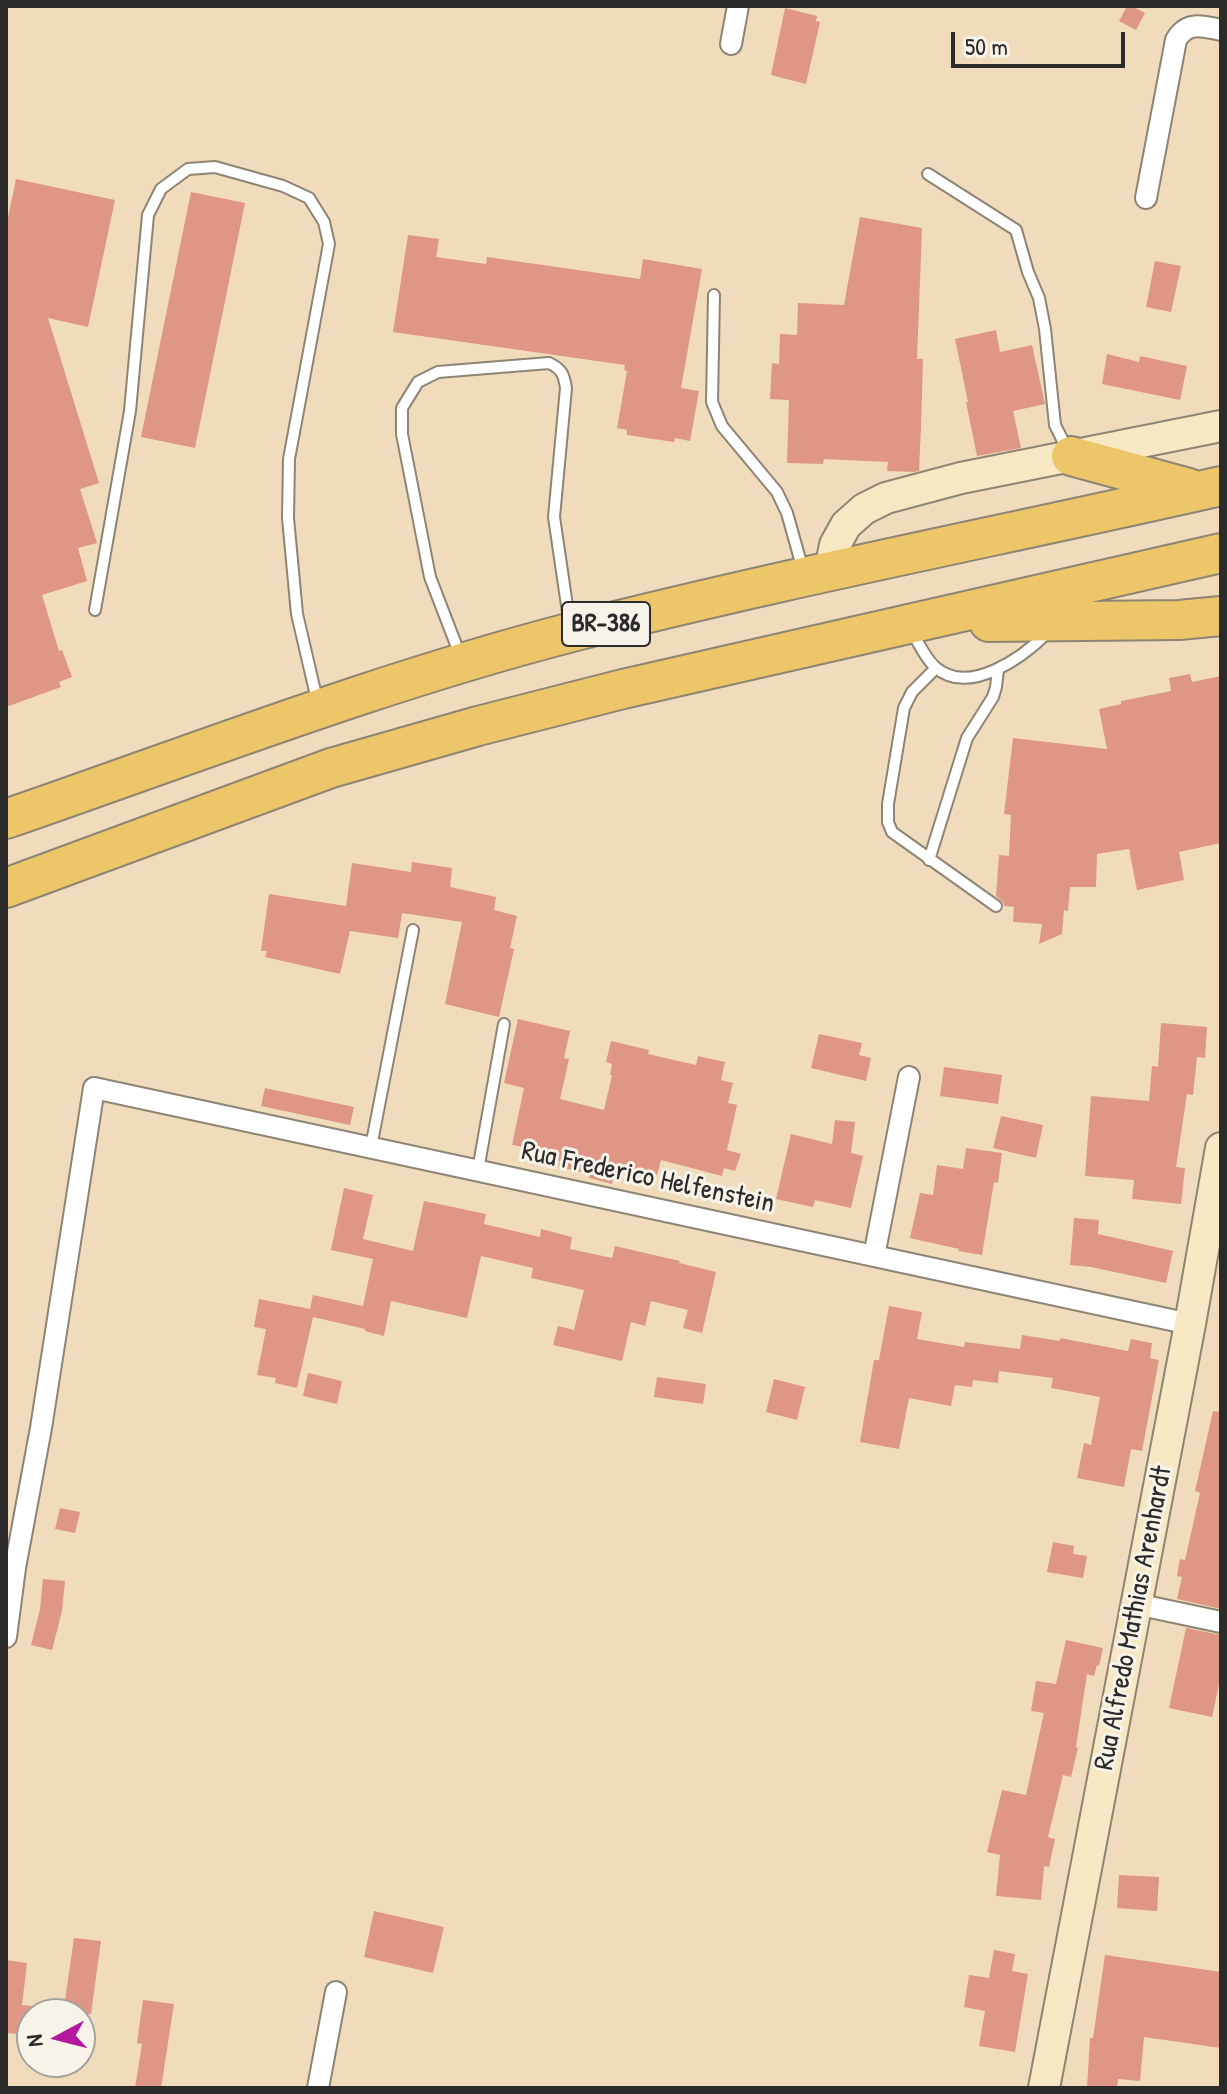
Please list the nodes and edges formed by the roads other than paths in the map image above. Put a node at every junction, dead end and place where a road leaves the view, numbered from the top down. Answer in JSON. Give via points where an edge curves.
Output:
{"nodes":[{"id":1,"x":738,"y":6,"type":"edge"},
{"id":2,"x":1221,"y":30,"type":"edge"},
{"id":3,"x":731,"y":44,"type":"dead end"},
{"id":4,"x":928,"y":174,"type":"dead end"},
{"id":5,"x":1146,"y":198,"type":"dead end"},
{"id":6,"x":714,"y":295,"type":"dead end"},
{"id":7,"x":1221,"y":426,"type":"edge"},
{"id":8,"x":1071,"y":456,"type":"junction"},
{"id":9,"x":1210,"y":488,"type":"edge"},
{"id":10,"x":1221,"y":553,"type":"edge"},
{"id":11,"x":817,"y":574,"type":"junction"},
{"id":12,"x":95,"y":610,"type":"dead end"},
{"id":13,"x":1221,"y":616,"type":"edge"},
{"id":14,"x":1060,"y":621,"type":"junction"},
{"id":15,"x":906,"y":623,"type":"junction"},
{"id":16,"x":571,"y":632,"type":"junction"},
{"id":17,"x":463,"y":663,"type":"junction"},
{"id":18,"x":936,"y":668,"type":"junction"},
{"id":19,"x":998,"y":670,"type":"junction"},
{"id":20,"x":319,"y":708,"type":"junction"},
{"id":21,"x":6,"y":819,"type":"edge"},
{"id":22,"x":929,"y":860,"type":"junction"},
{"id":23,"x":6,"y":888,"type":"edge"},
{"id":24,"x":996,"y":906,"type":"dead end"},
{"id":25,"x":413,"y":930,"type":"dead end"},
{"id":26,"x":504,"y":1024,"type":"dead end"},
{"id":27,"x":909,"y":1077,"type":"dead end"},
{"id":28,"x":371,"y":1147,"type":"junction"},
{"id":29,"x":1221,"y":1148,"type":"edge"},
{"id":30,"x":478,"y":1170,"type":"junction"},
{"id":31,"x":874,"y":1256,"type":"junction"},
{"id":32,"x":1190,"y":1324,"type":"junction"},
{"id":33,"x":1136,"y":1604,"type":"junction"},
{"id":34,"x":1221,"y":1622,"type":"edge"},
{"id":35,"x":6,"y":1637,"type":"edge"},
{"id":36,"x":336,"y":1992,"type":"dead end"},
{"id":37,"x":318,"y":2088,"type":"edge"},
{"id":38,"x":1044,"y":2088,"type":"edge"}],
"edges":[{"from":1,"to":3,"type":"street"},
{"from":2,"to":5,"type":"street","via":[[1191,26],[1176,40]]},
{"from":4,"to":8,"type":"lane","via":[[1016,230],[1039,298],[1055,425]]},
{"from":6,"to":11,"type":"lane","via":[[712,402],[722,426],[777,492]]},
{"from":7,"to":8,"type":"main road"},
{"from":8,"to":9,"type":"highway"},
{"from":8,"to":11,"type":"main road","via":[[886,498],[846,525]]},
{"from":9,"to":11,"type":"highway","number":"BR-386"},
{"from":10,"to":15,"type":"highway","number":"BR-386"},
{"from":11,"to":16,"type":"highway","number":"BR-386"},
{"from":12,"to":20,"type":"lane","via":[[130,411],[148,215],[161,189],[188,169],[215,167],[283,186],[309,198],[324,222],[329,244],[289,459],[288,518],[297,614]]},
{"from":13,"to":14,"type":"highway"},
{"from":14,"to":15,"type":"highway"},
{"from":14,"to":19,"type":"lane"},
{"from":15,"to":18,"type":"lane"},
{"from":15,"to":23,"type":"highway","number":"BR-386","via":[[608,693],[331,768]]},
{"from":16,"to":17,"type":"highway","number":"BR-386"},
{"from":16,"to":17,"type":"lane","via":[[554,517],[564,374],[549,363],[438,372],[418,382],[402,408],[402,434],[430,577]]},
{"from":17,"to":20,"type":"highway","number":"BR-386"},
{"from":18,"to":19,"type":"lane","via":[[968,678]]},
{"from":18,"to":22,"type":"lane","via":[[904,708],[888,804],[892,832]]},
{"from":19,"to":22,"type":"lane","via":[[993,697],[967,738]]},
{"from":20,"to":21,"type":"highway","number":"BR-386"},
{"from":22,"to":24,"type":"lane"},
{"from":25,"to":28,"type":"lane"},
{"from":26,"to":30,"type":"lane"},
{"from":27,"to":31,"type":"street"},
{"from":28,"to":30,"type":"street","name":"Rua Frederico Helfenstein"},
{"from":28,"to":35,"type":"street","name":"Rua Frederico Helfenstein","via":[[94,1088]]},
{"from":29,"to":32,"type":"main road","name":"Rua Alfredo Mathias Arenhardt"},
{"from":30,"to":31,"type":"street","name":"Rua Frederico Helfenstein"},
{"from":31,"to":32,"type":"street","name":"Rua Frederico Helfenstein"},
{"from":32,"to":33,"type":"main road","name":"Rua Alfredo Mathias Arenhardt"},
{"from":33,"to":34,"type":"street"},
{"from":33,"to":38,"type":"main road","name":"Rua Alfredo Mathias Arenhardt"},
{"from":36,"to":37,"type":"street"}]}
